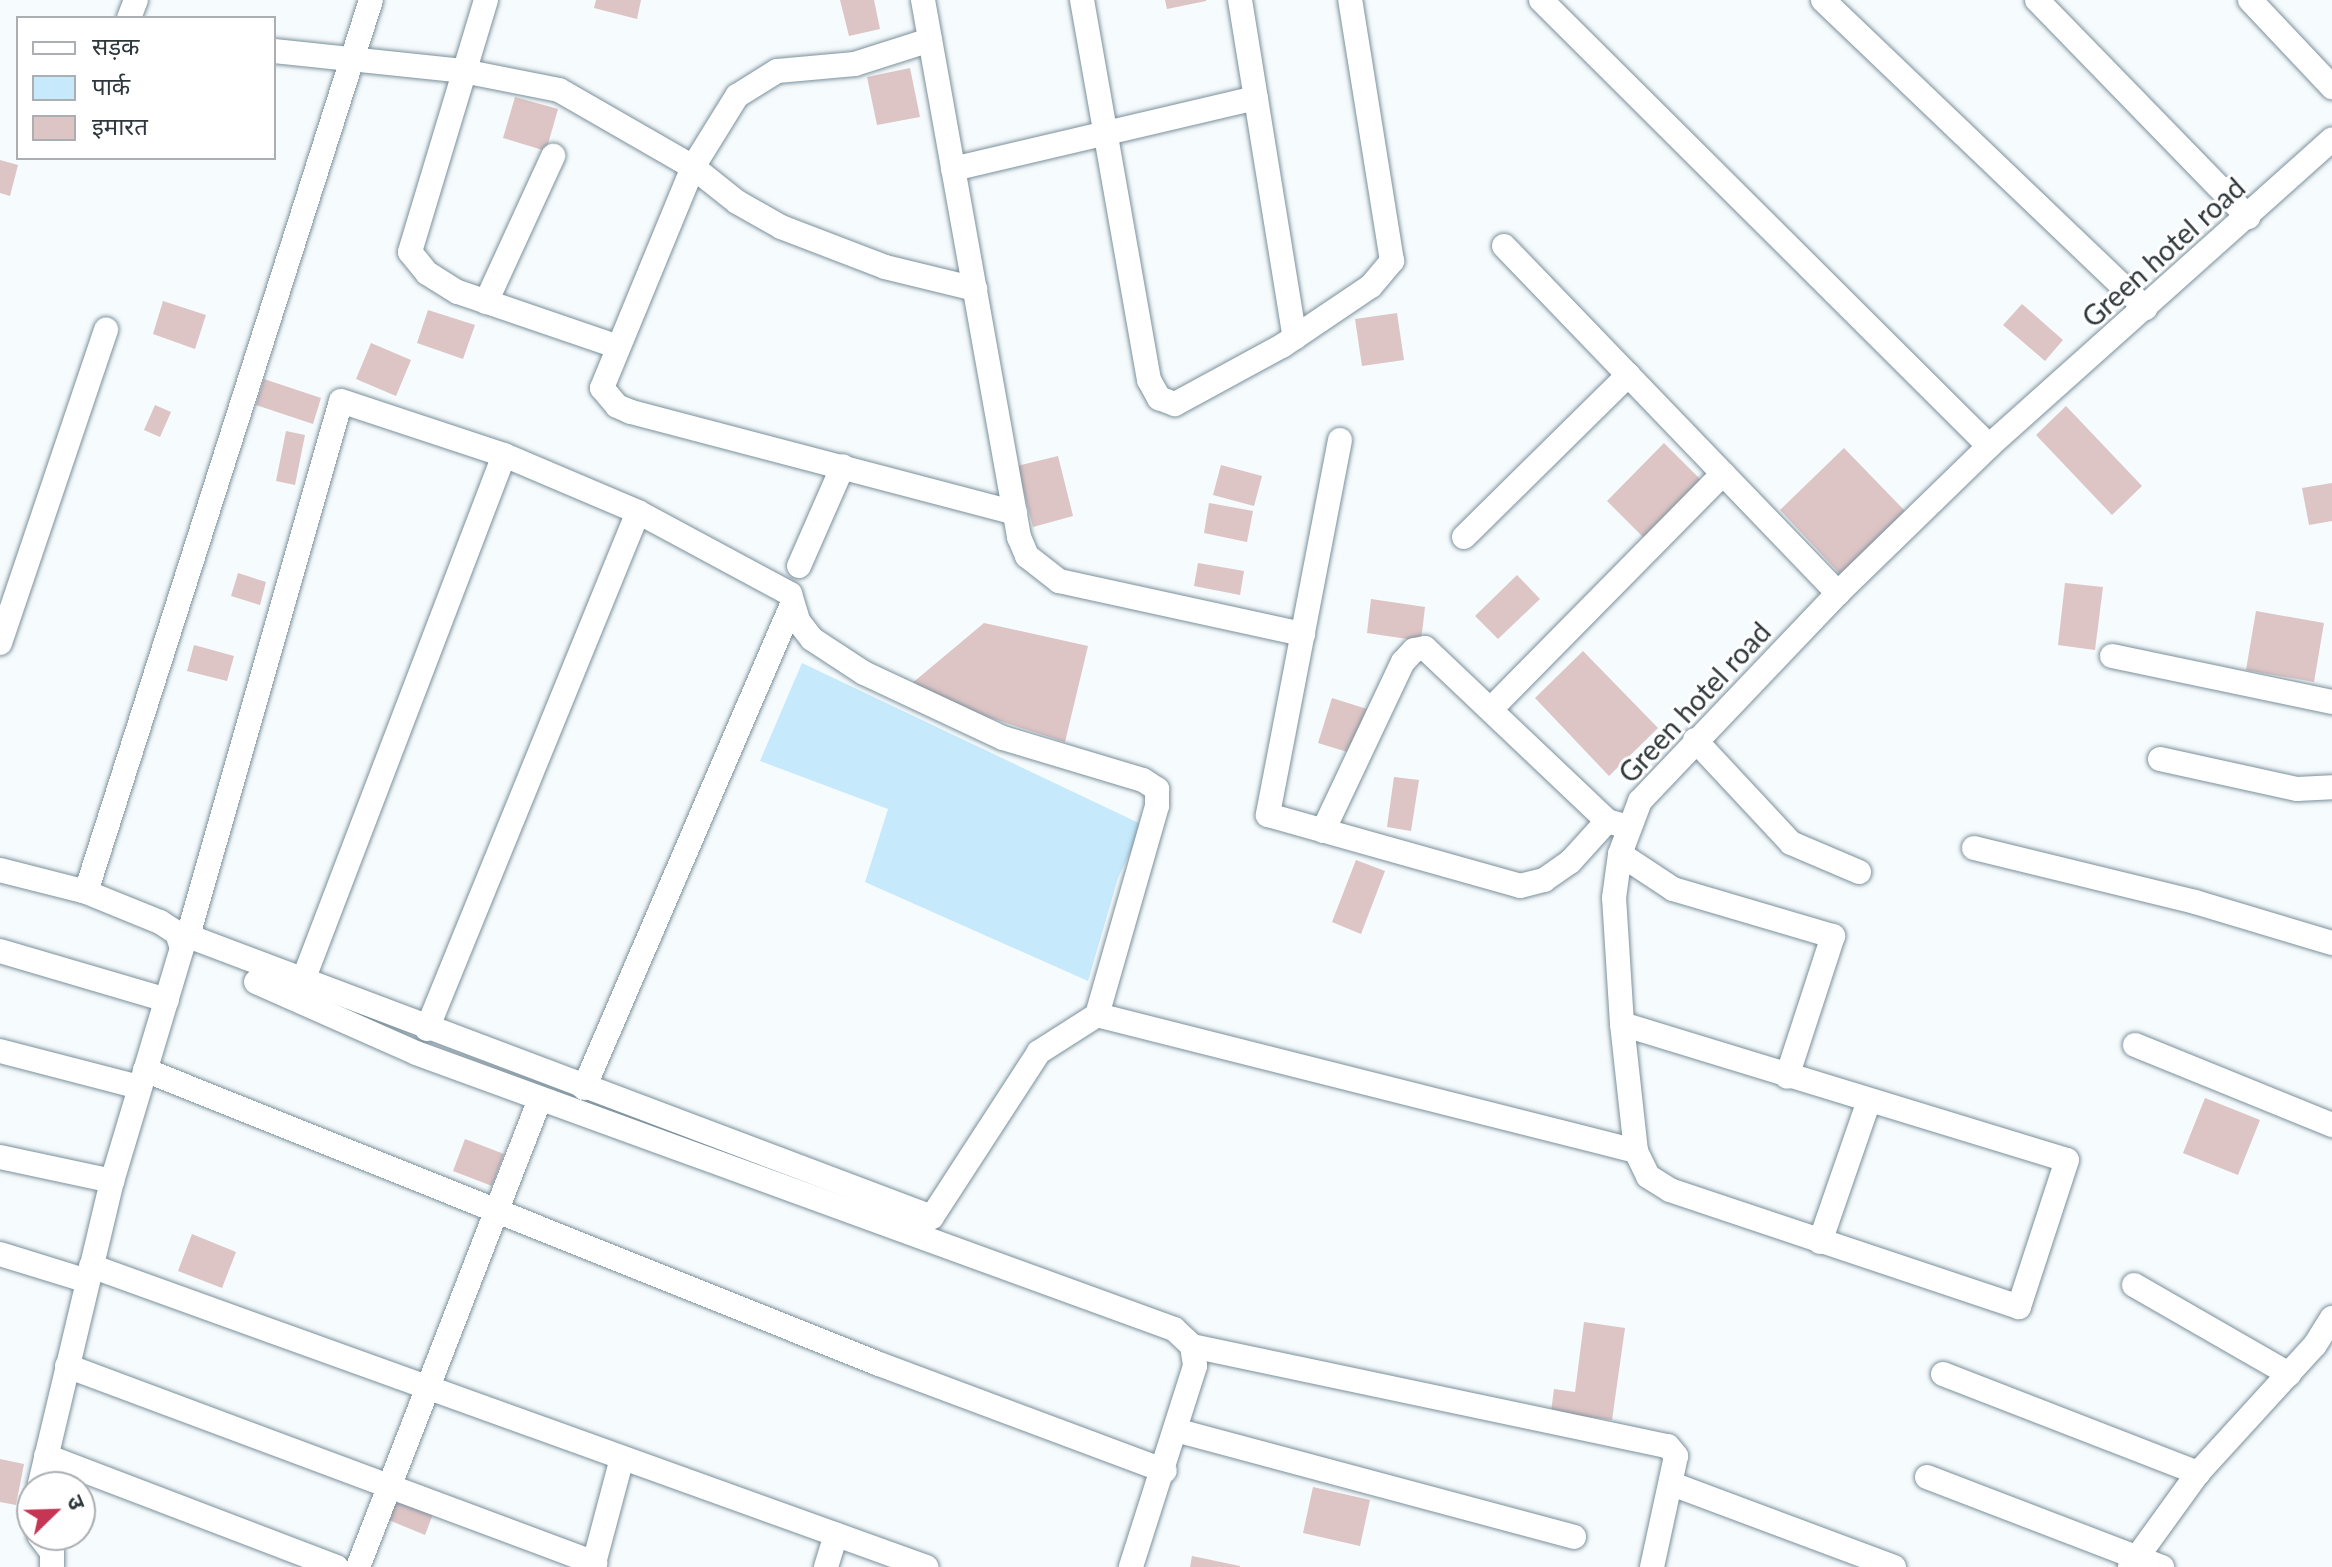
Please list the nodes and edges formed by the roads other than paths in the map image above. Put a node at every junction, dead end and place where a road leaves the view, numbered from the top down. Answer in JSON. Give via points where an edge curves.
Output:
{"nodes":[{"id":1,"x":371,"y":0,"type":"edge"},
{"id":2,"x":486,"y":0,"type":"edge"},
{"id":3,"x":923,"y":0,"type":"edge"},
{"id":4,"x":1082,"y":0,"type":"edge"},
{"id":5,"x":1240,"y":0,"type":"edge"},
{"id":6,"x":1350,"y":0,"type":"edge"},
{"id":7,"x":1541,"y":0,"type":"edge"},
{"id":8,"x":1823,"y":0,"type":"edge"},
{"id":9,"x":2037,"y":0,"type":"edge"},
{"id":10,"x":2250,"y":0,"type":"edge"},
{"id":11,"x":930,"y":40,"type":"junction"},
{"id":12,"x":276,"y":51,"type":"edge"},
{"id":13,"x":353,"y":62,"type":"junction"},
{"id":14,"x":463,"y":71,"type":"junction"},
{"id":15,"x":2332,"y":87,"type":"edge"},
{"id":16,"x":1256,"y":98,"type":"junction"},
{"id":17,"x":1106,"y":133,"type":"junction"},
{"id":18,"x":2332,"y":139,"type":"edge"},
{"id":19,"x":553,"y":156,"type":"dead end"},
{"id":20,"x":693,"y":167,"type":"junction"},
{"id":21,"x":953,"y":169,"type":"junction"},
{"id":22,"x":2248,"y":217,"type":"junction"},
{"id":23,"x":1504,"y":246,"type":"dead end"},
{"id":24,"x":975,"y":289,"type":"junction"},
{"id":25,"x":486,"y":302,"type":"junction"},
{"id":26,"x":2145,"y":308,"type":"junction"},
{"id":27,"x":106,"y":329,"type":"dead end"},
{"id":28,"x":1295,"y":338,"type":"junction"},
{"id":29,"x":616,"y":346,"type":"junction"},
{"id":30,"x":1628,"y":375,"type":"junction"},
{"id":31,"x":1340,"y":440,"type":"dead end"},
{"id":32,"x":1989,"y":446,"type":"junction"},
{"id":33,"x":504,"y":455,"type":"junction"},
{"id":34,"x":843,"y":466,"type":"junction"},
{"id":35,"x":1723,"y":474,"type":"junction"},
{"id":36,"x":638,"y":512,"type":"junction"},
{"id":37,"x":1015,"y":513,"type":"junction"},
{"id":38,"x":1464,"y":537,"type":"dead end"},
{"id":39,"x":799,"y":566,"type":"dead end"},
{"id":40,"x":1838,"y":593,"type":"junction"},
{"id":41,"x":791,"y":607,"type":"junction"},
{"id":42,"x":1303,"y":634,"type":"junction"},
{"id":43,"x":0,"y":643,"type":"edge"},
{"id":44,"x":2112,"y":656,"type":"dead end"},
{"id":45,"x":2332,"y":702,"type":"edge"},
{"id":46,"x":1492,"y":708,"type":"junction"},
{"id":47,"x":1695,"y":740,"type":"junction"},
{"id":48,"x":2160,"y":759,"type":"dead end"},
{"id":49,"x":2332,"y":787,"type":"edge"},
{"id":50,"x":1617,"y":824,"type":"junction"},
{"id":51,"x":1323,"y":831,"type":"junction"},
{"id":52,"x":1974,"y":848,"type":"dead end"},
{"id":53,"x":1620,"y":854,"type":"junction"},
{"id":54,"x":0,"y":870,"type":"edge"},
{"id":55,"x":1859,"y":872,"type":"dead end"},
{"id":56,"x":86,"y":892,"type":"junction"},
{"id":57,"x":2332,"y":943,"type":"edge"},
{"id":58,"x":182,"y":948,"type":"junction"},
{"id":59,"x":0,"y":951,"type":"edge"},
{"id":60,"x":302,"y":983,"type":"junction"},
{"id":61,"x":167,"y":1000,"type":"junction"},
{"id":62,"x":1097,"y":1015,"type":"junction"},
{"id":63,"x":1622,"y":1024,"type":"junction"},
{"id":64,"x":427,"y":1029,"type":"junction"},
{"id":65,"x":2135,"y":1045,"type":"dead end"},
{"id":66,"x":0,"y":1051,"type":"edge"},
{"id":67,"x":1787,"y":1077,"type":"junction"},
{"id":68,"x":142,"y":1078,"type":"junction"},
{"id":69,"x":584,"y":1088,"type":"junction"},
{"id":70,"x":540,"y":1099,"type":"junction"},
{"id":71,"x":1868,"y":1103,"type":"junction"},
{"id":72,"x":2332,"y":1125,"type":"edge"},
{"id":73,"x":1636,"y":1151,"type":"junction"},
{"id":74,"x":0,"y":1157,"type":"edge"},
{"id":75,"x":112,"y":1181,"type":"junction"},
{"id":76,"x":497,"y":1211,"type":"junction"},
{"id":77,"x":1820,"y":1242,"type":"junction"},
{"id":78,"x":0,"y":1254,"type":"edge"},
{"id":79,"x":89,"y":1274,"type":"junction"},
{"id":80,"x":2134,"y":1285,"type":"dead end"},
{"id":81,"x":2332,"y":1318,"type":"edge"},
{"id":82,"x":1192,"y":1346,"type":"junction"},
{"id":83,"x":67,"y":1366,"type":"junction"},
{"id":84,"x":1943,"y":1374,"type":"dead end"},
{"id":85,"x":2289,"y":1374,"type":"junction"},
{"id":86,"x":428,"y":1388,"type":"junction"},
{"id":87,"x":1179,"y":1431,"type":"junction"},
{"id":88,"x":46,"y":1456,"type":"junction"},
{"id":89,"x":622,"y":1458,"type":"junction"},
{"id":90,"x":43,"y":1471,"type":"edge"},
{"id":91,"x":1165,"y":1471,"type":"junction"},
{"id":92,"x":2198,"y":1473,"type":"junction"},
{"id":93,"x":1927,"y":1477,"type":"dead end"},
{"id":94,"x":391,"y":1484,"type":"junction"},
{"id":95,"x":1672,"y":1484,"type":"junction"},
{"id":96,"x":836,"y":1535,"type":"junction"},
{"id":97,"x":1574,"y":1537,"type":"dead end"},
{"id":98,"x":2135,"y":1561,"type":"edge"},
{"id":99,"x":594,"y":1565,"type":"edge"},
{"id":100,"x":337,"y":1567,"type":"edge"},
{"id":101,"x":358,"y":1567,"type":"edge"},
{"id":102,"x":826,"y":1567,"type":"edge"},
{"id":103,"x":926,"y":1567,"type":"edge"},
{"id":104,"x":1131,"y":1567,"type":"edge"},
{"id":105,"x":1652,"y":1567,"type":"edge"},
{"id":106,"x":1894,"y":1567,"type":"edge"},
{"id":107,"x":2162,"y":1567,"type":"edge"}],
"edges":[{"from":1,"to":13,"type":"street"},
{"from":2,"to":14,"type":"street"},
{"from":3,"to":11,"type":"street"},
{"from":4,"to":17,"type":"street"},
{"from":5,"to":16,"type":"street"},
{"from":6,"to":28,"type":"street","via":[[1392,261],[1371,286]]},
{"from":7,"to":32,"type":"street"},
{"from":8,"to":26,"type":"street"},
{"from":9,"to":22,"type":"street"},
{"from":10,"to":15,"type":"street"},
{"from":11,"to":20,"type":"street","via":[[855,64],[802,66],[764,76],[737,96]]},
{"from":11,"to":21,"type":"street"},
{"from":12,"to":13,"type":"street"},
{"from":13,"to":14,"type":"street"},
{"from":13,"to":56,"type":"street"},
{"from":14,"to":20,"type":"street","via":[[578,96]]},
{"from":14,"to":25,"type":"street","via":[[410,252],[427,273]]},
{"from":16,"to":17,"type":"street"},
{"from":16,"to":28,"type":"street"},
{"from":17,"to":21,"type":"street"},
{"from":17,"to":28,"type":"street","via":[[1149,380],[1159,398],[1166,404],[1183,402]]},
{"from":18,"to":22,"type":"street","name":"Green hotel road"},
{"from":19,"to":25,"type":"street"},
{"from":20,"to":24,"type":"street","via":[[737,202],[828,249]]},
{"from":20,"to":29,"type":"street"},
{"from":21,"to":24,"type":"street"},
{"from":22,"to":26,"type":"street","name":"Green hotel road"},
{"from":23,"to":30,"type":"street"},
{"from":24,"to":37,"type":"street"},
{"from":25,"to":29,"type":"street"},
{"from":26,"to":32,"type":"street","name":"Green hotel road"},
{"from":27,"to":43,"type":"street"},
{"from":29,"to":34,"type":"street","via":[[602,388],[617,406]]},
{"from":30,"to":35,"type":"street"},
{"from":30,"to":38,"type":"street"},
{"from":31,"to":42,"type":"street"},
{"from":32,"to":40,"type":"street","name":"Green hotel road"},
{"from":33,"to":36,"type":"street"},
{"from":33,"to":60,"type":"street"},
{"from":33,"to":60,"type":"street","via":[[341,401],[188,936]]},
{"from":34,"to":37,"type":"street"},
{"from":34,"to":39,"type":"street"},
{"from":35,"to":40,"type":"street"},
{"from":35,"to":46,"type":"street"},
{"from":36,"to":41,"type":"street","via":[[790,594]]},
{"from":36,"to":64,"type":"street"},
{"from":37,"to":42,"type":"street","via":[[1027,556],[1059,581]]},
{"from":40,"to":47,"type":"street","name":"Green hotel road"},
{"from":41,"to":62,"type":"street","via":[[812,639],[834,657],[910,698],[1003,738],[1143,780],[1157,789],[1157,806]]},
{"from":41,"to":69,"type":"street"},
{"from":42,"to":51,"type":"street","via":[[1268,815]]},
{"from":44,"to":45,"type":"street"},
{"from":46,"to":50,"type":"street"},
{"from":46,"to":51,"type":"street","via":[[1435,654],[1414,650],[1395,677]]},
{"from":47,"to":50,"type":"street","name":"Green hotel road"},
{"from":47,"to":55,"type":"street","via":[[1791,843]]},
{"from":48,"to":49,"type":"street","via":[[2297,789]]},
{"from":50,"to":51,"type":"street","via":[[1544,880],[1520,886]]},
{"from":50,"to":53,"type":"street","name":"Green hotel road"},
{"from":52,"to":57,"type":"street","via":[[2195,902]]},
{"from":53,"to":63,"type":"street","name":"Green hotel road","via":[[1614,898]]},
{"from":53,"to":67,"type":"street","via":[[1673,889],[1833,936]]},
{"from":54,"to":56,"type":"street"},
{"from":56,"to":58,"type":"street","via":[[160,922],[177,933]]},
{"from":58,"to":61,"type":"street"},
{"from":58,"to":70,"type":"street","via":[[416,1053]]},
{"from":59,"to":61,"type":"street"},
{"from":60,"to":64,"type":"street"},
{"from":61,"to":68,"type":"street"},
{"from":62,"to":69,"type":"street","via":[[1039,1052],[932,1217]]},
{"from":62,"to":73,"type":"street"},
{"from":63,"to":67,"type":"street"},
{"from":63,"to":73,"type":"street","name":"Green hotel road"},
{"from":64,"to":69,"type":"street"},
{"from":65,"to":72,"type":"street"},
{"from":66,"to":68,"type":"street"},
{"from":67,"to":71,"type":"street"},
{"from":68,"to":75,"type":"street"},
{"from":68,"to":76,"type":"street"},
{"from":70,"to":76,"type":"street"},
{"from":70,"to":82,"type":"street","via":[[1140,1316],[1174,1329]]},
{"from":71,"to":77,"type":"street"},
{"from":71,"to":77,"type":"street","name":"Green hotel road","via":[[2067,1160],[2019,1307]]},
{"from":73,"to":77,"type":"street","name":"Green hotel road","via":[[1648,1176],[1670,1190]]},
{"from":74,"to":75,"type":"street"},
{"from":75,"to":79,"type":"street"},
{"from":76,"to":86,"type":"street"},
{"from":76,"to":91,"type":"street","via":[[879,1364]]},
{"from":78,"to":79,"type":"street"},
{"from":79,"to":83,"type":"street"},
{"from":79,"to":86,"type":"street"},
{"from":80,"to":85,"type":"street"},
{"from":81,"to":85,"type":"street"},
{"from":82,"to":87,"type":"street","via":[[1195,1366]]},
{"from":82,"to":95,"type":"street","via":[[1668,1446],[1676,1456]]},
{"from":83,"to":88,"type":"street"},
{"from":83,"to":94,"type":"street"},
{"from":84,"to":92,"type":"street"},
{"from":85,"to":92,"type":"street"},
{"from":86,"to":89,"type":"street"},
{"from":86,"to":94,"type":"street"},
{"from":87,"to":91,"type":"street"},
{"from":87,"to":97,"type":"street"},
{"from":88,"to":90,"type":"street"},
{"from":88,"to":100,"type":"street"},
{"from":89,"to":96,"type":"street"},
{"from":89,"to":99,"type":"street"},
{"from":91,"to":104,"type":"street"},
{"from":92,"to":98,"type":"street"},
{"from":93,"to":98,"type":"street"},
{"from":94,"to":99,"type":"street"},
{"from":94,"to":101,"type":"street"},
{"from":95,"to":105,"type":"street"},
{"from":95,"to":106,"type":"street"},
{"from":96,"to":102,"type":"street"},
{"from":96,"to":103,"type":"street"},
{"from":98,"to":107,"type":"street"}]}
